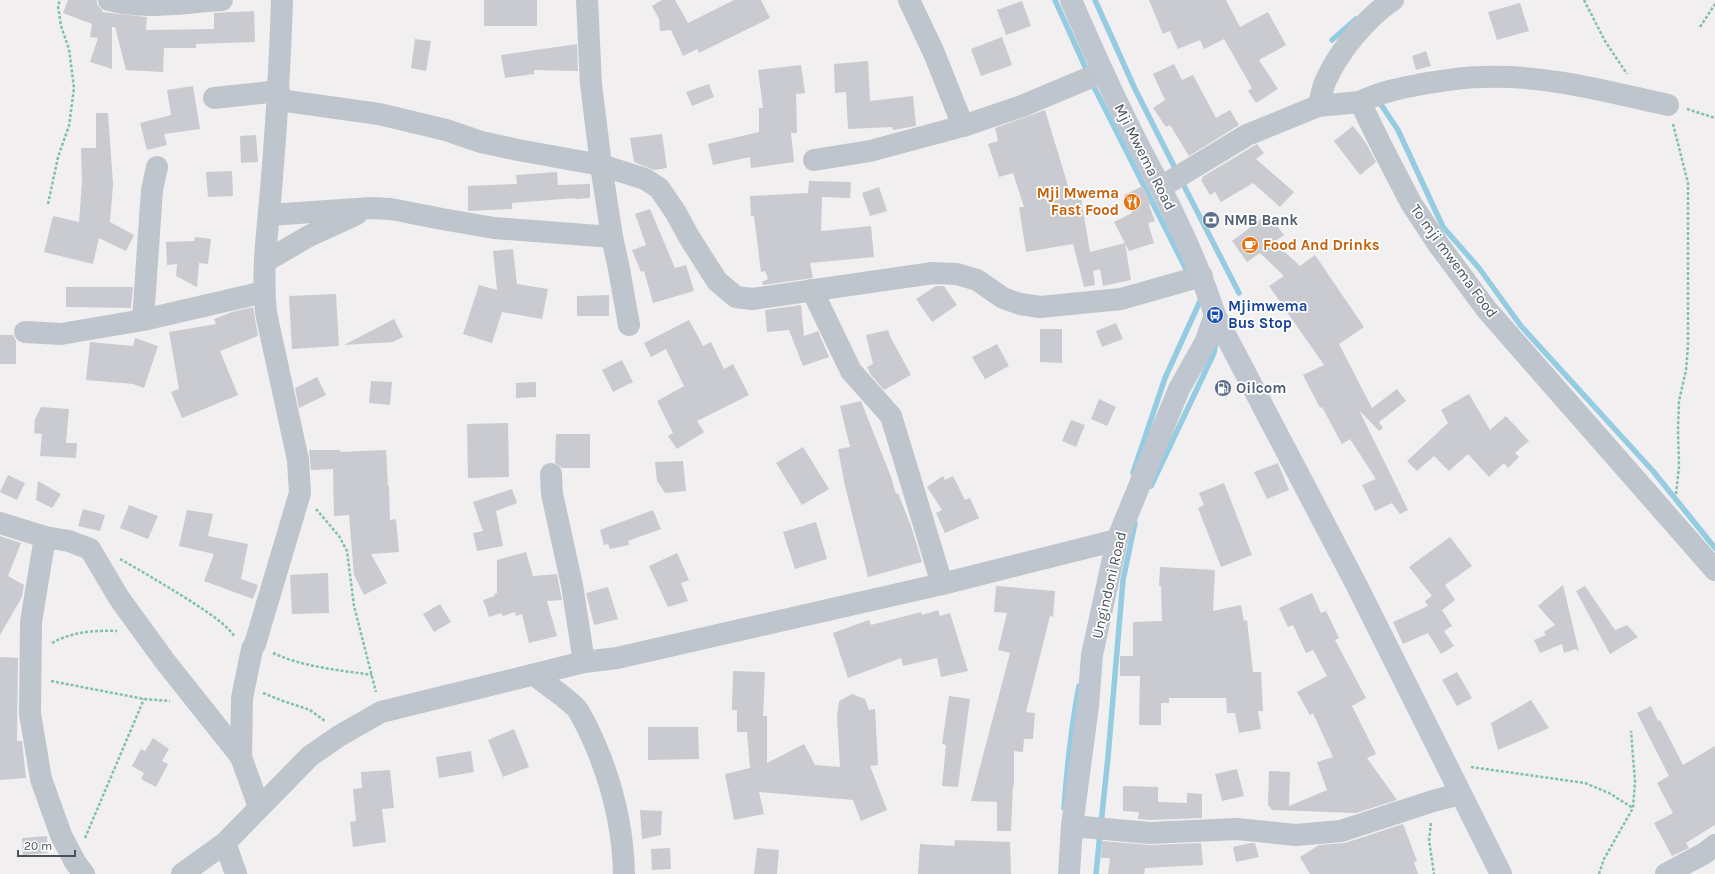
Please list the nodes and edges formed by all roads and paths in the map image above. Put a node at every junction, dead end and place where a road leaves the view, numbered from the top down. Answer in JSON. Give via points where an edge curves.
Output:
{"nodes":[{"id":1,"x":60,"y":0,"type":"edge"},
{"id":2,"x":109,"y":0,"type":"edge"},
{"id":3,"x":222,"y":0,"type":"edge"},
{"id":4,"x":282,"y":0,"type":"edge"},
{"id":5,"x":587,"y":0,"type":"edge"},
{"id":6,"x":909,"y":0,"type":"edge"},
{"id":7,"x":1071,"y":0,"type":"edge"},
{"id":8,"x":1393,"y":0,"type":"edge"},
{"id":9,"x":1584,"y":0,"type":"edge"},
{"id":10,"x":1715,"y":4,"type":"edge"},
{"id":11,"x":1700,"y":27,"type":"dead end"},
{"id":12,"x":1103,"y":72,"type":"junction"},
{"id":13,"x":279,"y":96,"type":"junction"},
{"id":14,"x":214,"y":98,"type":"dead end"},
{"id":15,"x":1360,"y":102,"type":"junction"},
{"id":16,"x":1659,"y":103,"type":"junction"},
{"id":17,"x":1318,"y":106,"type":"junction"},
{"id":18,"x":1715,"y":118,"type":"edge"},
{"id":19,"x":963,"y":126,"type":"junction"},
{"id":20,"x":814,"y":160,"type":"dead end"},
{"id":21,"x":601,"y":165,"type":"junction"},
{"id":22,"x":157,"y":167,"type":"dead end"},
{"id":23,"x":1161,"y":187,"type":"junction"},
{"id":24,"x":48,"y":204,"type":"dead end"},
{"id":25,"x":371,"y":208,"type":"junction"},
{"id":26,"x":269,"y":215,"type":"junction"},
{"id":27,"x":612,"y":237,"type":"junction"},
{"id":28,"x":266,"y":261,"type":"junction"},
{"id":29,"x":1202,"y":276,"type":"junction"},
{"id":30,"x":812,"y":290,"type":"junction"},
{"id":31,"x":264,"y":292,"type":"junction"},
{"id":32,"x":1215,"y":315,"type":"junction"},
{"id":33,"x":143,"y":320,"type":"junction"},
{"id":34,"x":629,"y":325,"type":"dead end"},
{"id":35,"x":26,"y":332,"type":"dead end"},
{"id":36,"x":551,"y":474,"type":"dead end"},
{"id":37,"x":300,"y":493,"type":"junction"},
{"id":38,"x":1672,"y":522,"type":"junction"},
{"id":39,"x":0,"y":523,"type":"edge"},
{"id":40,"x":45,"y":537,"type":"junction"},
{"id":41,"x":1117,"y":540,"type":"junction"},
{"id":42,"x":118,"y":558,"type":"dead end"},
{"id":43,"x":1715,"y":570,"type":"edge"},
{"id":44,"x":942,"y":584,"type":"junction"},
{"id":45,"x":143,"y":632,"type":"junction"},
{"id":46,"x":253,"y":650,"type":"junction"},
{"id":47,"x":31,"y":654,"type":"junction"},
{"id":48,"x":584,"y":662,"type":"junction"},
{"id":49,"x":372,"y":675,"type":"junction"},
{"id":50,"x":534,"y":675,"type":"junction"},
{"id":51,"x":31,"y":677,"type":"junction"},
{"id":52,"x":245,"y":685,"type":"junction"},
{"id":53,"x":144,"y":699,"type":"junction"},
{"id":54,"x":199,"y":704,"type":"junction"},
{"id":55,"x":381,"y":712,"type":"junction"},
{"id":56,"x":1631,"y":731,"type":"dead end"},
{"id":57,"x":338,"y":736,"type":"junction"},
{"id":58,"x":241,"y":757,"type":"junction"},
{"id":59,"x":1446,"y":764,"type":"junction"},
{"id":60,"x":1460,"y":794,"type":"junction"},
{"id":61,"x":1433,"y":801,"type":"junction"},
{"id":62,"x":259,"y":807,"type":"junction"},
{"id":63,"x":1633,"y":808,"type":"junction"},
{"id":64,"x":1072,"y":826,"type":"junction"},
{"id":65,"x":225,"y":843,"type":"junction"},
{"id":66,"x":1715,"y":846,"type":"edge"},
{"id":67,"x":80,"y":868,"type":"edge"},
{"id":68,"x":182,"y":874,"type":"edge"},
{"id":69,"x":236,"y":874,"type":"edge"},
{"id":70,"x":624,"y":874,"type":"edge"},
{"id":71,"x":1069,"y":874,"type":"edge"},
{"id":72,"x":1434,"y":874,"type":"edge"},
{"id":73,"x":1501,"y":874,"type":"edge"},
{"id":74,"x":1599,"y":874,"type":"edge"},
{"id":75,"x":1666,"y":874,"type":"edge"}],
"edges":[{"from":1,"to":24,"type":"path","via":[[58,6],[61,26],[69,49],[74,88],[69,126],[58,156]]},
{"from":2,"to":3,"type":"street","via":[[145,5]]},
{"from":4,"to":13,"type":"street"},
{"from":5,"to":21,"type":"street","via":[[590,84]]},
{"from":6,"to":19,"type":"street","via":[[934,53]]},
{"from":7,"to":12,"type":"main road","name":"Mji Mwema Road"},
{"from":8,"to":17,"type":"street","via":[[1348,43],[1326,80]]},
{"from":9,"to":16,"type":"path","via":[[1634,86]]},
{"from":10,"to":11,"type":"path"},
{"from":12,"to":19,"type":"street","via":[[1022,106]]},
{"from":12,"to":23,"type":"main road","name":"Mji Mwema Road"},
{"from":13,"to":14,"type":"street"},
{"from":13,"to":21,"type":"street","via":[[379,114],[446,130],[481,142]]},
{"from":13,"to":26,"type":"street"},
{"from":15,"to":16,"type":"street","via":[[1374,95],[1411,86],[1482,77],[1524,78],[1600,90]]},
{"from":15,"to":17,"type":"street"},
{"from":15,"to":38,"type":"street","name":"To mji mwema Food","via":[[1411,203],[1460,274],[1488,310]]},
{"from":16,"to":18,"type":"path"},
{"from":16,"to":38,"type":"path","via":[[1688,183],[1688,346],[1679,401],[1679,467]]},
{"from":17,"to":23,"type":"street","via":[[1247,135]]},
{"from":19,"to":20,"type":"street","via":[[870,151]]},
{"from":21,"to":27,"type":"street"},
{"from":21,"to":30,"type":"street","via":[[645,179],[659,188],[717,281],[736,297],[752,299]]},
{"from":22,"to":33,"type":"street","via":[[152,190]]},
{"from":23,"to":29,"type":"main road","name":"Mji Mwema Road"},
{"from":25,"to":26,"type":"street"},
{"from":25,"to":27,"type":"street","via":[[391,209],[494,228]]},
{"from":25,"to":28,"type":"street","via":[[309,236]]},
{"from":26,"to":28,"type":"street"},
{"from":27,"to":34,"type":"street"},
{"from":28,"to":31,"type":"street"},
{"from":29,"to":30,"type":"street","via":[[1121,298],[1040,307],[1003,298],[977,280],[957,274],[933,273]]},
{"from":29,"to":32,"type":"main road","name":"Mji Mwema Road"},
{"from":30,"to":44,"type":"street","via":[[851,371],[891,416]]},
{"from":31,"to":33,"type":"street"},
{"from":31,"to":37,"type":"street","via":[[266,313],[298,460]]},
{"from":32,"to":41,"type":"main road","name":"Ungindoni Road","via":[[1205,343],[1180,389]]},
{"from":32,"to":59,"type":"main road","name":"Mji Mwema Road","via":[[1356,584]]},
{"from":33,"to":35,"type":"street","via":[[61,334]]},
{"from":36,"to":48,"type":"street","via":[[552,494],[572,585]]},
{"from":37,"to":46,"type":"street"},
{"from":37,"to":49,"type":"path","via":[[334,530],[347,551],[354,606]]},
{"from":38,"to":43,"type":"street","name":"To mji mwema Food"},
{"from":39,"to":40,"type":"street"},
{"from":40,"to":45,"type":"street","via":[[69,541],[90,549]]},
{"from":40,"to":47,"type":"street","via":[[31,622]]},
{"from":41,"to":44,"type":"street"},
{"from":41,"to":64,"type":"main road","name":"Ungindoni Road","via":[[1092,655]]},
{"from":42,"to":46,"type":"path","via":[[211,615]]},
{"from":44,"to":48,"type":"street","via":[[617,658]]},
{"from":45,"to":47,"type":"path","via":[[81,633],[60,638]]},
{"from":45,"to":54,"type":"street"},
{"from":46,"to":49,"type":"path","via":[[314,666]]},
{"from":46,"to":52,"type":"street"},
{"from":47,"to":51,"type":"street"},
{"from":48,"to":50,"type":"street"},
{"from":49,"to":55,"type":"path"},
{"from":50,"to":55,"type":"street"},
{"from":50,"to":70,"type":"street","via":[[576,709],[605,766],[614,797],[624,854]]},
{"from":51,"to":53,"type":"path"},
{"from":51,"to":67,"type":"street","via":[[30,714],[41,779],[61,835]]},
{"from":52,"to":57,"type":"path","via":[[310,710],[325,720]]},
{"from":52,"to":58,"type":"street","via":[[242,698]]},
{"from":53,"to":54,"type":"path"},
{"from":53,"to":67,"type":"path"},
{"from":54,"to":58,"type":"street"},
{"from":55,"to":57,"type":"street"},
{"from":56,"to":63,"type":"path","via":[[1635,782]]},
{"from":57,"to":62,"type":"street","via":[[310,756]]},
{"from":58,"to":62,"type":"street"},
{"from":59,"to":60,"type":"main road","name":"Mji Mwema Road"},
{"from":59,"to":63,"type":"path","via":[[1585,783],[1609,793]]},
{"from":60,"to":61,"type":"street"},
{"from":60,"to":73,"type":"main road","name":"Mji Mwema Road"},
{"from":61,"to":64,"type":"street","via":[[1341,831],[1296,835],[1237,829],[1150,833]]},
{"from":61,"to":72,"type":"path","via":[[1429,840]]},
{"from":62,"to":65,"type":"street"},
{"from":63,"to":74,"type":"path","via":[[1604,859]]},
{"from":64,"to":71,"type":"main road","name":"Ungindoni Road"},
{"from":65,"to":68,"type":"street"},
{"from":65,"to":69,"type":"street"},
{"from":66,"to":75,"type":"street"}]}
